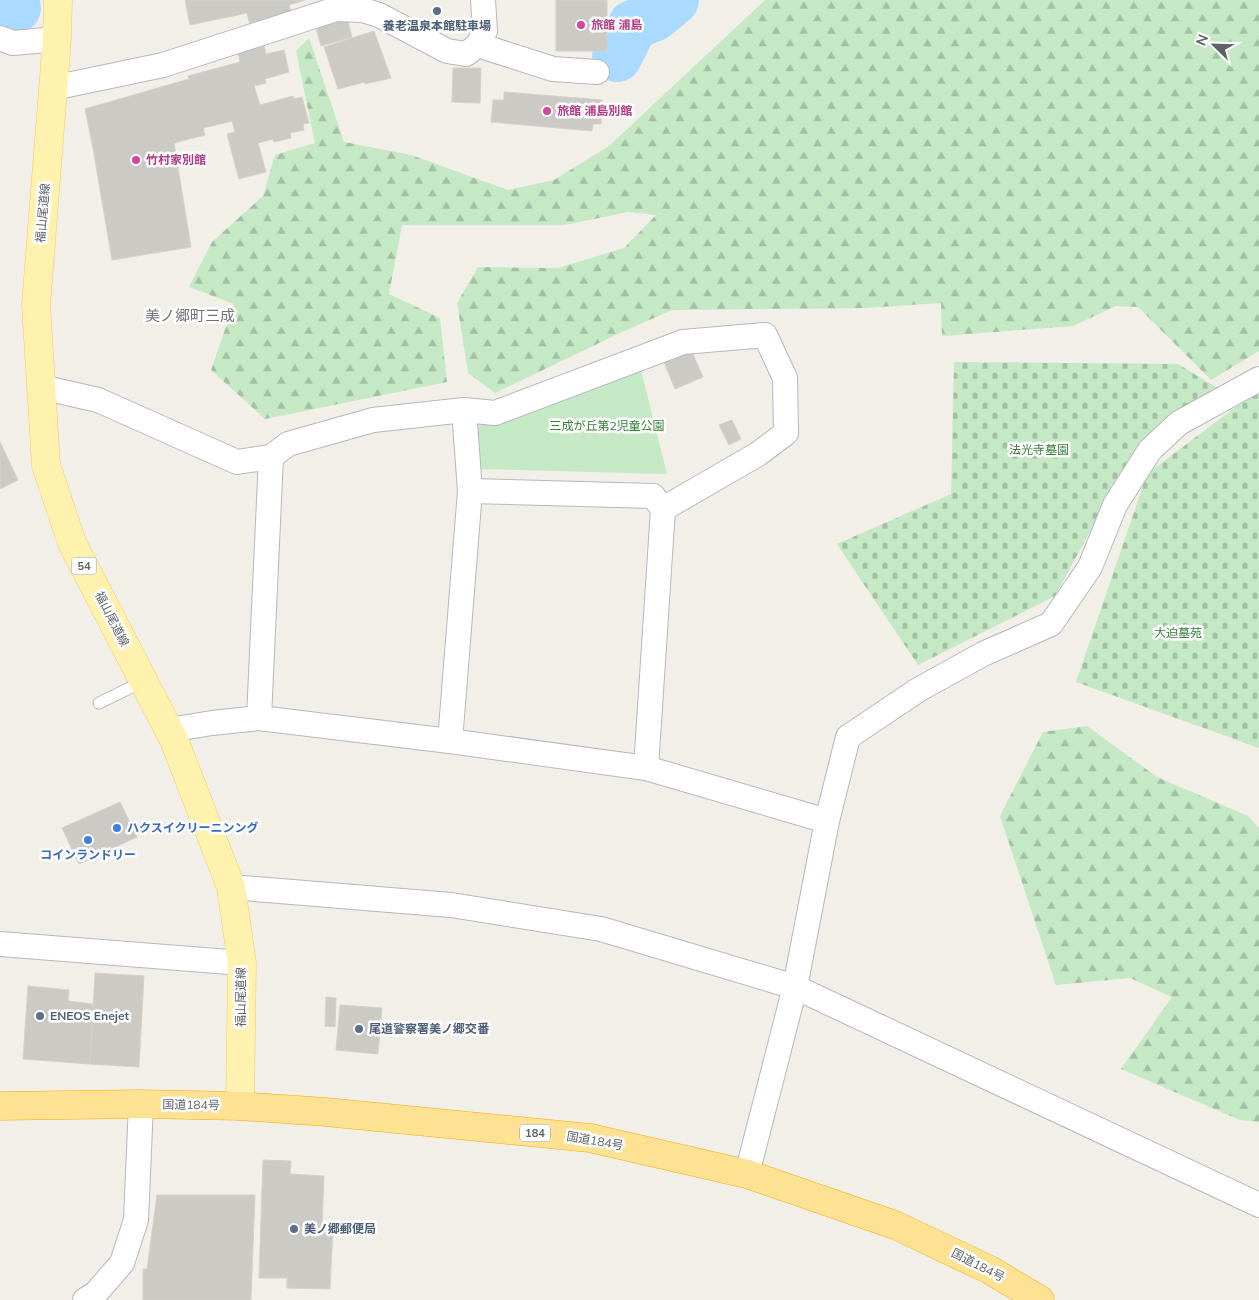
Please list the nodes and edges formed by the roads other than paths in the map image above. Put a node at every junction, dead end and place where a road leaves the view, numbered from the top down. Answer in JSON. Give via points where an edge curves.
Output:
{"nodes":[{"id":1,"x":58,"y":0,"type":"edge"},
{"id":2,"x":483,"y":0,"type":"edge"},
{"id":3,"x":57,"y":39,"type":"junction"},
{"id":4,"x":478,"y":45,"type":"junction"},
{"id":5,"x":4,"y":46,"type":"edge"},
{"id":6,"x":597,"y":72,"type":"dead end"},
{"id":7,"x":53,"y":88,"type":"junction"},
{"id":8,"x":1259,"y":379,"type":"edge"},
{"id":9,"x":41,"y":387,"type":"junction"},
{"id":10,"x":464,"y":410,"type":"junction"},
{"id":11,"x":271,"y":457,"type":"junction"},
{"id":12,"x":470,"y":491,"type":"junction"},
{"id":13,"x":663,"y":508,"type":"junction"},
{"id":14,"x":144,"y":681,"type":"junction"},
{"id":15,"x":99,"y":703,"type":"dead end"},
{"id":16,"x":259,"y":718,"type":"junction"},
{"id":17,"x":169,"y":730,"type":"junction"},
{"id":18,"x":450,"y":741,"type":"junction"},
{"id":19,"x":646,"y":768,"type":"junction"},
{"id":20,"x":827,"y":821,"type":"junction"},
{"id":21,"x":231,"y":887,"type":"junction"},
{"id":22,"x":0,"y":944,"type":"edge"},
{"id":23,"x":242,"y":963,"type":"junction"},
{"id":24,"x":795,"y":987,"type":"junction"},
{"id":25,"x":141,"y":1104,"type":"junction"},
{"id":26,"x":0,"y":1106,"type":"edge"},
{"id":27,"x":240,"y":1106,"type":"junction"},
{"id":28,"x":747,"y":1174,"type":"junction"},
{"id":29,"x":1259,"y":1205,"type":"edge"},
{"id":30,"x":85,"y":1300,"type":"edge"},
{"id":31,"x":1040,"y":1300,"type":"edge"}],
"edges":[{"from":1,"to":3,"type":"main road","name":"福山尾道線","number":"54"},
{"from":2,"to":4,"type":"street","via":[[486,31]]},
{"from":3,"to":5,"type":"street"},
{"from":3,"to":7,"type":"main road","name":"福山尾道線","number":"54"},
{"from":4,"to":6,"type":"street","via":[[553,69]]},
{"from":4,"to":7,"type":"street","via":[[466,54],[447,51],[379,15],[363,10],[336,9],[163,65]]},
{"from":7,"to":9,"type":"main road","name":"福山尾道線","number":"54","via":[[36,305]]},
{"from":8,"to":20,"type":"street","via":[[1179,423],[1150,450],[1115,505],[1090,567],[1051,624],[983,654],[918,690],[848,737]]},
{"from":9,"to":11,"type":"street","via":[[98,400],[237,462]]},
{"from":9,"to":14,"type":"main road","name":"福山尾道線","number":"54","via":[[46,466],[72,543]]},
{"from":10,"to":11,"type":"street","via":[[374,420],[288,444]]},
{"from":10,"to":12,"type":"street"},
{"from":10,"to":13,"type":"street","via":[[495,413],[684,342],[765,335],[785,378],[786,433],[758,454]]},
{"from":11,"to":16,"type":"street"},
{"from":12,"to":13,"type":"street","via":[[653,496]]},
{"from":12,"to":18,"type":"street"},
{"from":13,"to":19,"type":"street"},
{"from":14,"to":15,"type":"lane"},
{"from":14,"to":17,"type":"main road","name":"福山尾道線","number":"54"},
{"from":16,"to":17,"type":"street"},
{"from":16,"to":18,"type":"street"},
{"from":17,"to":21,"type":"main road","name":"福山尾道線","number":"54"},
{"from":18,"to":19,"type":"street"},
{"from":19,"to":20,"type":"street"},
{"from":20,"to":24,"type":"street"},
{"from":21,"to":23,"type":"main road","name":"福山尾道線","number":"54"},
{"from":21,"to":24,"type":"street","via":[[451,905],[601,929]]},
{"from":22,"to":23,"type":"street"},
{"from":23,"to":27,"type":"main road","name":"福山尾道線","number":"54"},
{"from":24,"to":28,"type":"street"},
{"from":24,"to":29,"type":"street"},
{"from":25,"to":26,"type":"highway","name":"国道184号","number":"184"},
{"from":25,"to":27,"type":"highway","name":"国道184号","number":"184"},
{"from":25,"to":30,"type":"street","via":[[136,1220],[122,1263],[96,1293]]},
{"from":27,"to":28,"type":"highway","name":"国道184号","number":"184","via":[[590,1138]]},
{"from":28,"to":31,"type":"highway","name":"国道184号","number":"184","via":[[895,1225],[990,1270]]}]}
